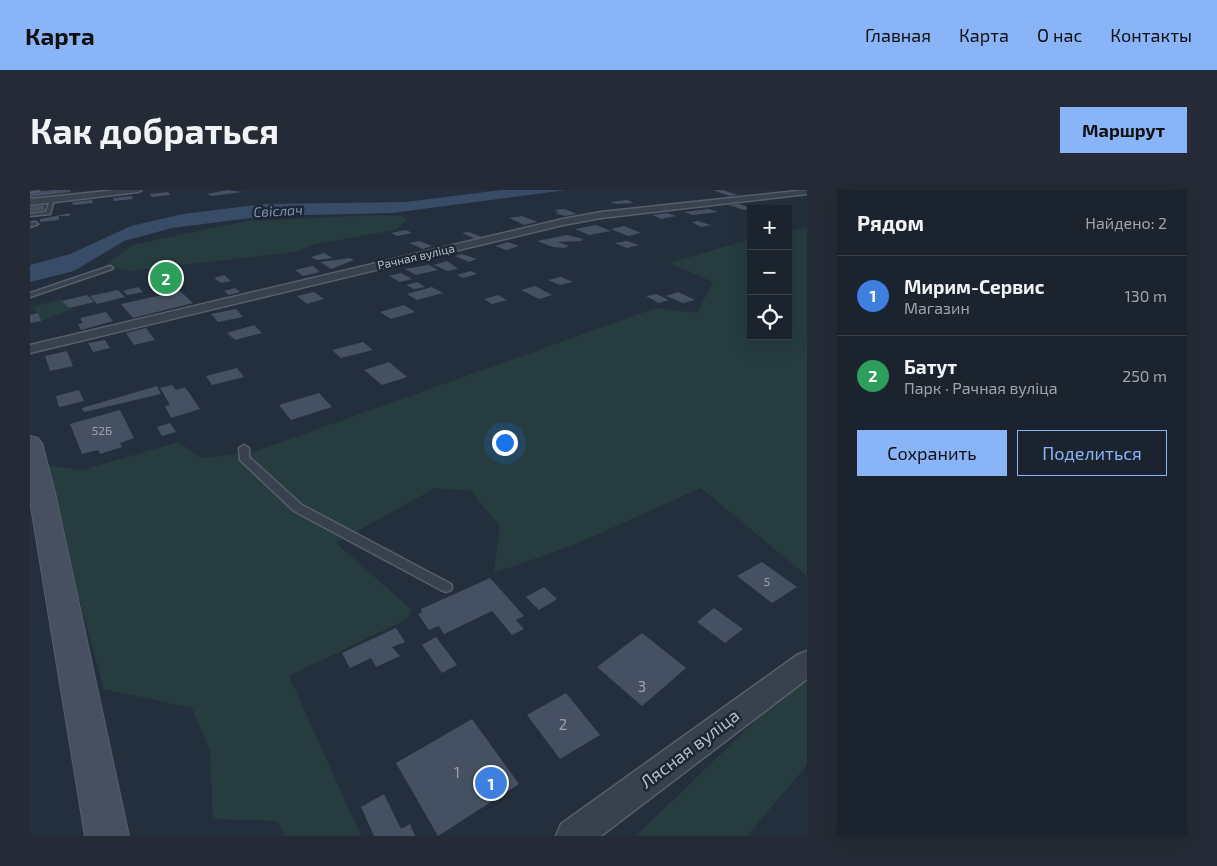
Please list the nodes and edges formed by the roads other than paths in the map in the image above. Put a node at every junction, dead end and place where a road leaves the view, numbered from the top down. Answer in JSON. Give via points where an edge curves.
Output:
{"nodes":[{"id":1,"x":38,"y":190,"type":"edge"},
{"id":2,"x":138,"y":190,"type":"edge"},
{"id":3,"x":30,"y":191,"type":"edge"},
{"id":4,"x":807,"y":192,"type":"edge"},
{"id":5,"x":77,"y":193,"type":"edge"},
{"id":6,"x":52,"y":199,"type":"junction"},
{"id":7,"x":30,"y":202,"type":"edge"},
{"id":8,"x":30,"y":215,"type":"edge"},
{"id":9,"x":110,"y":268,"type":"dead end"},
{"id":10,"x":30,"y":295,"type":"edge"},
{"id":11,"x":30,"y":349,"type":"edge"},
{"id":12,"x":30,"y":443,"type":"edge"},
{"id":13,"x":244,"y":448,"type":"dead end"},
{"id":14,"x":446,"y":587,"type":"dead end"},
{"id":15,"x":807,"y":663,"type":"edge"},
{"id":16,"x":107,"y":836,"type":"edge"},
{"id":17,"x":574,"y":836,"type":"edge"}],
"edges":[{"from":1,"to":3,"type":"lane"},
{"from":2,"to":5,"type":"street"},
{"from":4,"to":11,"type":"street","name":"Рачная вуліца","via":[[563,222]]},
{"from":5,"to":6,"type":"street"},
{"from":6,"to":7,"type":"street"},
{"from":6,"to":8,"type":"lane","via":[[48,213]]},
{"from":9,"to":10,"type":"lane"},
{"from":12,"to":16,"type":"main road"},
{"from":13,"to":14,"type":"lane","via":[[244,458],[298,508]]},
{"from":15,"to":17,"type":"street","name":"Лясная вуліца"}]}
